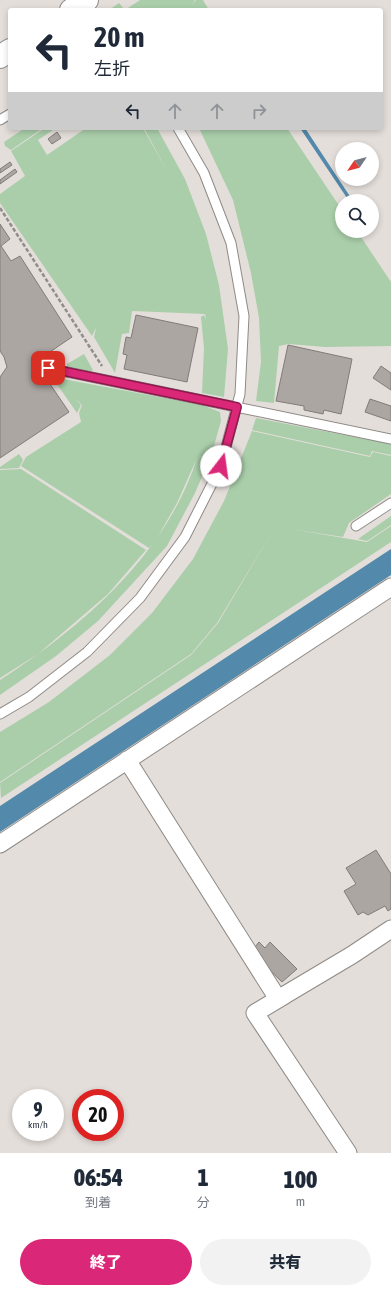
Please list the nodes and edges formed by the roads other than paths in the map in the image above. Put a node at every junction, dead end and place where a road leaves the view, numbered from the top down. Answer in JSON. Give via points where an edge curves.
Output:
{"nodes":[{"id":1,"x":87,"y":0,"type":"edge"},
{"id":2,"x":75,"y":8,"type":"edge"},
{"id":3,"x":179,"y":130,"type":"edge"},
{"id":4,"x":48,"y":368,"type":"dead end"},
{"id":5,"x":237,"y":407,"type":"junction"},
{"id":6,"x":391,"y":439,"type":"edge"},
{"id":7,"x":391,"y":503,"type":"edge"},
{"id":8,"x":356,"y":526,"type":"dead end"},
{"id":9,"x":391,"y":587,"type":"edge"},
{"id":10,"x":0,"y":714,"type":"edge"},
{"id":11,"x":127,"y":760,"type":"junction"},
{"id":12,"x":0,"y":844,"type":"edge"},
{"id":13,"x":391,"y":929,"type":"edge"},
{"id":14,"x":285,"y":995,"type":"junction"},
{"id":15,"x":348,"y":1153,"type":"edge"}],
"edges":[{"from":1,"to":2,"type":"street"},
{"from":3,"to":5,"type":"lane","via":[[204,174],[231,244],[244,316]]},
{"from":4,"to":5,"type":"lane"},
{"from":5,"to":6,"type":"lane"},
{"from":5,"to":10,"type":"lane","via":[[221,466],[186,537],[140,598],[87,652],[29,697]]},
{"from":7,"to":8,"type":"lane"},
{"from":9,"to":11,"type":"street"},
{"from":11,"to":12,"type":"street"},
{"from":11,"to":14,"type":"street","via":[[278,999]]},
{"from":13,"to":14,"type":"street"},
{"from":14,"to":15,"type":"street","via":[[255,1013]]}]}
